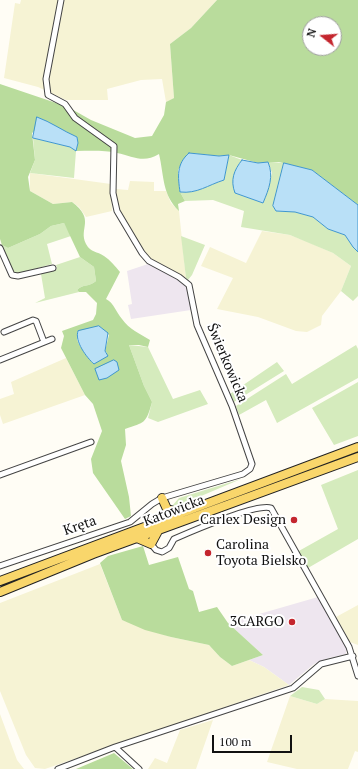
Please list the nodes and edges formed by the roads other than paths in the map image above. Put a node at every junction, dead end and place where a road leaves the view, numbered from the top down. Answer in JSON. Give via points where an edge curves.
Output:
{"nodes":[{"id":1,"x":61,"y":0,"type":"edge"},
{"id":2,"x":0,"y":248,"type":"edge"},
{"id":3,"x":53,"y":268,"type":"dead end"},
{"id":4,"x":4,"y":332,"type":"dead end"},
{"id":5,"x":52,"y":338,"type":"dead end"},
{"id":6,"x":44,"y":342,"type":"junction"},
{"id":7,"x":0,"y":360,"type":"edge"},
{"id":8,"x":91,"y":442,"type":"dead end"},
{"id":9,"x":358,"y":447,"type":"edge"},
{"id":10,"x":358,"y":457,"type":"edge"},
{"id":11,"x":0,"y":475,"type":"edge"},
{"id":12,"x":162,"y":498,"type":"junction"},
{"id":13,"x":180,"y":513,"type":"junction"},
{"id":14,"x":158,"y":530,"type":"junction"},
{"id":15,"x":138,"y":538,"type":"junction"},
{"id":16,"x":151,"y":544,"type":"junction"},
{"id":17,"x":0,"y":566,"type":"edge"},
{"id":18,"x":0,"y":581,"type":"edge"},
{"id":19,"x":0,"y":592,"type":"edge"},
{"id":20,"x":353,"y":656,"type":"junction"},
{"id":21,"x":358,"y":676,"type":"edge"},
{"id":22,"x":115,"y":747,"type":"junction"},
{"id":23,"x":58,"y":769,"type":"edge"},
{"id":24,"x":139,"y":769,"type":"edge"}],
"edges":[{"from":1,"to":12,"type":"street","name":"Świerkowicka","via":[[46,79],[48,95],[65,104],[75,118],[114,146],[113,194],[117,211],[142,254],[189,285],[199,331],[229,397],[252,459],[250,469],[243,474]]},
{"from":2,"to":3,"type":"street","via":[[12,275]]},
{"from":4,"to":6,"type":"street","via":[[33,320],[36,321]]},
{"from":5,"to":6,"type":"street"},
{"from":6,"to":7,"type":"street"},
{"from":8,"to":11,"type":"street"},
{"from":9,"to":13,"type":"main road","name":"Katowicka"},
{"from":10,"to":14,"type":"main road","name":"Katowicka"},
{"from":12,"to":13,"type":"main road","via":[[167,509]]},
{"from":12,"to":17,"type":"street","name":"Kręta","via":[[130,522]]},
{"from":13,"to":18,"type":"main road","name":"Katowicka"},
{"from":14,"to":15,"type":"main road","name":"Katowicka"},
{"from":14,"to":16,"type":"main road"},
{"from":15,"to":16,"type":"main road"},
{"from":15,"to":19,"type":"main road","name":"Katowicka"},
{"from":16,"to":20,"type":"street","via":[[162,552],[174,539],[248,511],[262,507],[271,508]]},
{"from":20,"to":21,"type":"street"},
{"from":20,"to":22,"type":"street","via":[[321,664],[293,688]]},
{"from":22,"to":23,"type":"street"},
{"from":22,"to":24,"type":"street"}]}
